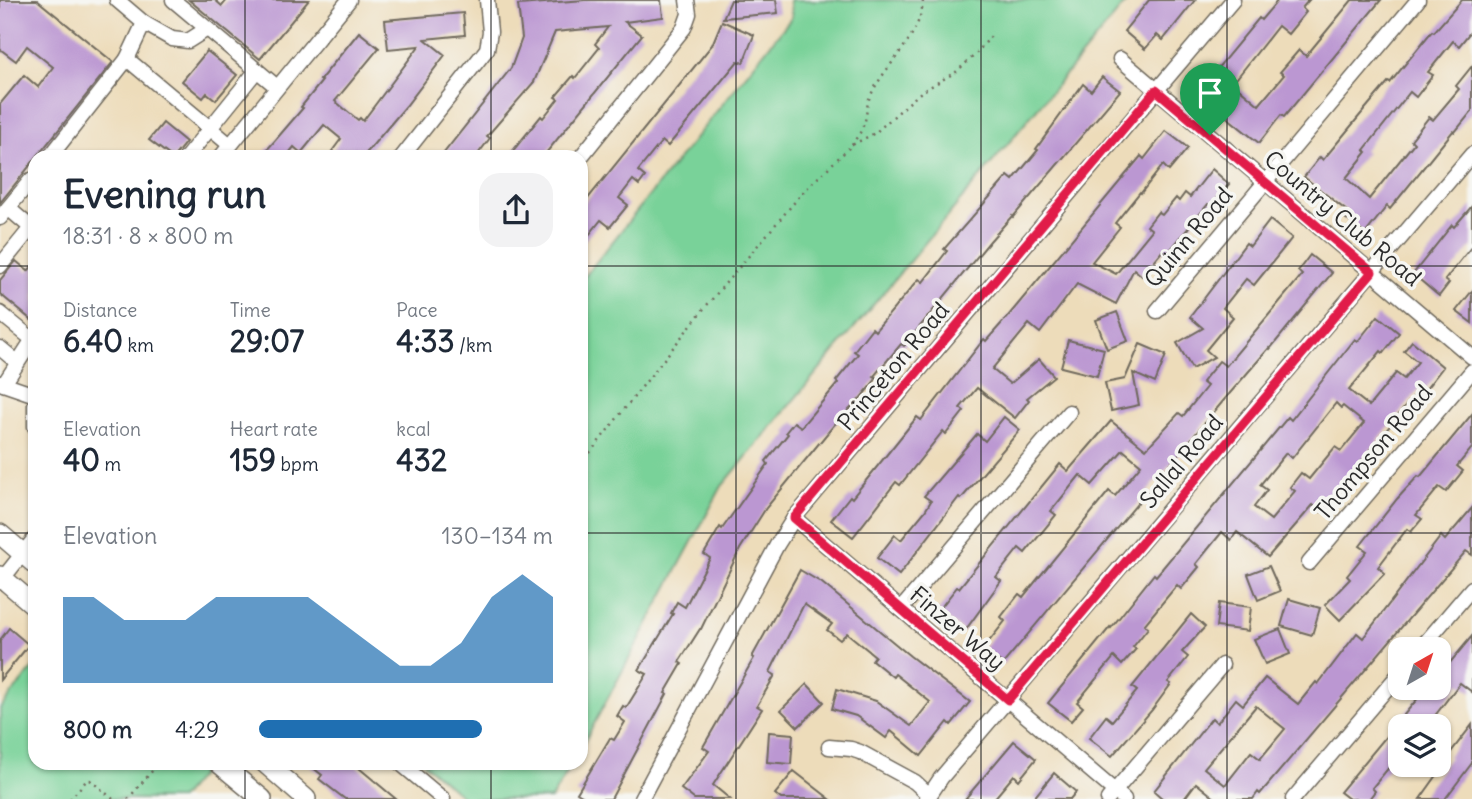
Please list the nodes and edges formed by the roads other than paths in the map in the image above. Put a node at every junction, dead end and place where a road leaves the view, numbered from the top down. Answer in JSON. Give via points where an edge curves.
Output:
{"nodes":[{"id":1,"x":117,"y":0,"type":"edge"},
{"id":2,"x":173,"y":0,"type":"edge"},
{"id":3,"x":349,"y":0,"type":"edge"},
{"id":4,"x":487,"y":0,"type":"edge"},
{"id":5,"x":687,"y":0,"type":"edge"},
{"id":6,"x":1233,"y":0,"type":"edge"},
{"id":7,"x":1418,"y":0,"type":"edge"},
{"id":8,"x":144,"y":23,"type":"junction"},
{"id":9,"x":207,"y":29,"type":"junction"},
{"id":10,"x":128,"y":59,"type":"junction"},
{"id":11,"x":1119,"y":59,"type":"dead end"},
{"id":12,"x":257,"y":71,"type":"junction"},
{"id":13,"x":278,"y":87,"type":"junction"},
{"id":14,"x":1156,"y":90,"type":"junction"},
{"id":15,"x":209,"y":128,"type":"junction"},
{"id":16,"x":230,"y":145,"type":"junction"},
{"id":17,"x":55,"y":150,"type":"edge"},
{"id":18,"x":192,"y":150,"type":"edge"},
{"id":19,"x":226,"y":150,"type":"edge"},
{"id":20,"x":407,"y":150,"type":"edge"},
{"id":21,"x":586,"y":150,"type":"edge"},
{"id":22,"x":1472,"y":154,"type":"edge"},
{"id":23,"x":1264,"y":180,"type":"junction"},
{"id":24,"x":28,"y":187,"type":"edge"},
{"id":25,"x":4,"y":213,"type":"edge"},
{"id":26,"x":28,"y":226,"type":"edge"},
{"id":27,"x":28,"y":234,"type":"edge"},
{"id":28,"x":0,"y":265,"type":"edge"},
{"id":29,"x":1372,"y":272,"type":"junction"},
{"id":30,"x":1157,"y":311,"type":"dead end"},
{"id":31,"x":0,"y":313,"type":"edge"},
{"id":32,"x":28,"y":334,"type":"edge"},
{"id":33,"x":28,"y":346,"type":"edge"},
{"id":34,"x":0,"y":348,"type":"edge"},
{"id":35,"x":1472,"y":357,"type":"edge"},
{"id":36,"x":17,"y":362,"type":"junction"},
{"id":37,"x":1472,"y":371,"type":"edge"},
{"id":38,"x":2,"y":384,"type":"edge"},
{"id":39,"x":28,"y":393,"type":"edge"},
{"id":40,"x":1069,"y":412,"type":"dead end"},
{"id":41,"x":794,"y":518,"type":"junction"},
{"id":42,"x":0,"y":534,"type":"edge"},
{"id":43,"x":28,"y":550,"type":"edge"},
{"id":44,"x":28,"y":555,"type":"edge"},
{"id":45,"x":1309,"y":563,"type":"dead end"},
{"id":46,"x":1,"y":579,"type":"edge"},
{"id":47,"x":1472,"y":588,"type":"edge"},
{"id":48,"x":28,"y":600,"type":"edge"},
{"id":49,"x":901,"y":609,"type":"junction"},
{"id":50,"x":1430,"y":637,"type":"edge"},
{"id":51,"x":1222,"y":665,"type":"dead end"},
{"id":52,"x":1388,"y":687,"type":"edge"},
{"id":53,"x":1008,"y":700,"type":"junction"},
{"id":54,"x":829,"y":747,"type":"dead end"},
{"id":55,"x":227,"y":770,"type":"edge"},
{"id":56,"x":273,"y":770,"type":"edge"},
{"id":57,"x":408,"y":770,"type":"edge"},
{"id":58,"x":1116,"y":796,"type":"edge"},
{"id":59,"x":928,"y":797,"type":"edge"},
{"id":60,"x":644,"y":798,"type":"edge"},
{"id":61,"x":262,"y":799,"type":"edge"},
{"id":62,"x":306,"y":799,"type":"edge"},
{"id":63,"x":443,"y":799,"type":"edge"},
{"id":64,"x":1293,"y":799,"type":"edge"}],
"edges":[{"from":1,"to":8,"type":"street"},
{"from":2,"to":9,"type":"street"},
{"from":3,"to":13,"type":"street"},
{"from":4,"to":20,"type":"street","via":[[487,49]]},
{"from":5,"to":21,"type":"street","via":[[684,28]]},
{"from":6,"to":14,"type":"street","name":"Princeton Road"},
{"from":7,"to":23,"type":"street","name":"Quinn Road"},
{"from":8,"to":9,"type":"street","via":[[172,39],[188,41]]},
{"from":8,"to":10,"type":"street"},
{"from":9,"to":12,"type":"street"},
{"from":10,"to":15,"type":"street"},
{"from":10,"to":17,"type":"street"},
{"from":11,"to":14,"type":"street","name":"Country Club Road"},
{"from":12,"to":13,"type":"street"},
{"from":12,"to":15,"type":"street"},
{"from":13,"to":16,"type":"street"},
{"from":14,"to":23,"type":"street","name":"Country Club Road"},
{"from":14,"to":41,"type":"street","name":"Princeton Road"},
{"from":15,"to":16,"type":"street"},
{"from":15,"to":18,"type":"street"},
{"from":16,"to":19,"type":"street"},
{"from":22,"to":29,"type":"street","name":"Sallal Road"},
{"from":23,"to":29,"type":"street","name":"Country Club Road"},
{"from":23,"to":30,"type":"street","name":"Quinn Road"},
{"from":24,"to":25,"type":"street"},
{"from":25,"to":26,"type":"street"},
{"from":27,"to":28,"type":"street"},
{"from":29,"to":35,"type":"street","name":"Country Club Road"},
{"from":29,"to":53,"type":"street","name":"Sallal Road"},
{"from":31,"to":32,"type":"street"},
{"from":33,"to":36,"type":"street"},
{"from":34,"to":36,"type":"street"},
{"from":36,"to":38,"type":"street"},
{"from":37,"to":45,"type":"street","name":"Thompson Road"},
{"from":38,"to":39,"type":"street"},
{"from":40,"to":49,"type":"street"},
{"from":41,"to":49,"type":"street","name":"Finzer Way"},
{"from":41,"to":60,"type":"street","name":"Princeton Road"},
{"from":42,"to":43,"type":"main road"},
{"from":44,"to":46,"type":"street"},
{"from":46,"to":48,"type":"main road"},
{"from":47,"to":50,"type":"street"},
{"from":49,"to":53,"type":"street","name":"Finzer Way"},
{"from":51,"to":58,"type":"street"},
{"from":52,"to":64,"type":"street"},
{"from":53,"to":58,"type":"street","name":"Finzer Way"},
{"from":53,"to":59,"type":"street","name":"Sallal Road"},
{"from":54,"to":59,"type":"street","via":[[860,752],[915,782]]},
{"from":55,"to":61,"type":"main road"},
{"from":56,"to":62,"type":"main road"},
{"from":57,"to":63,"type":"street"}]}
